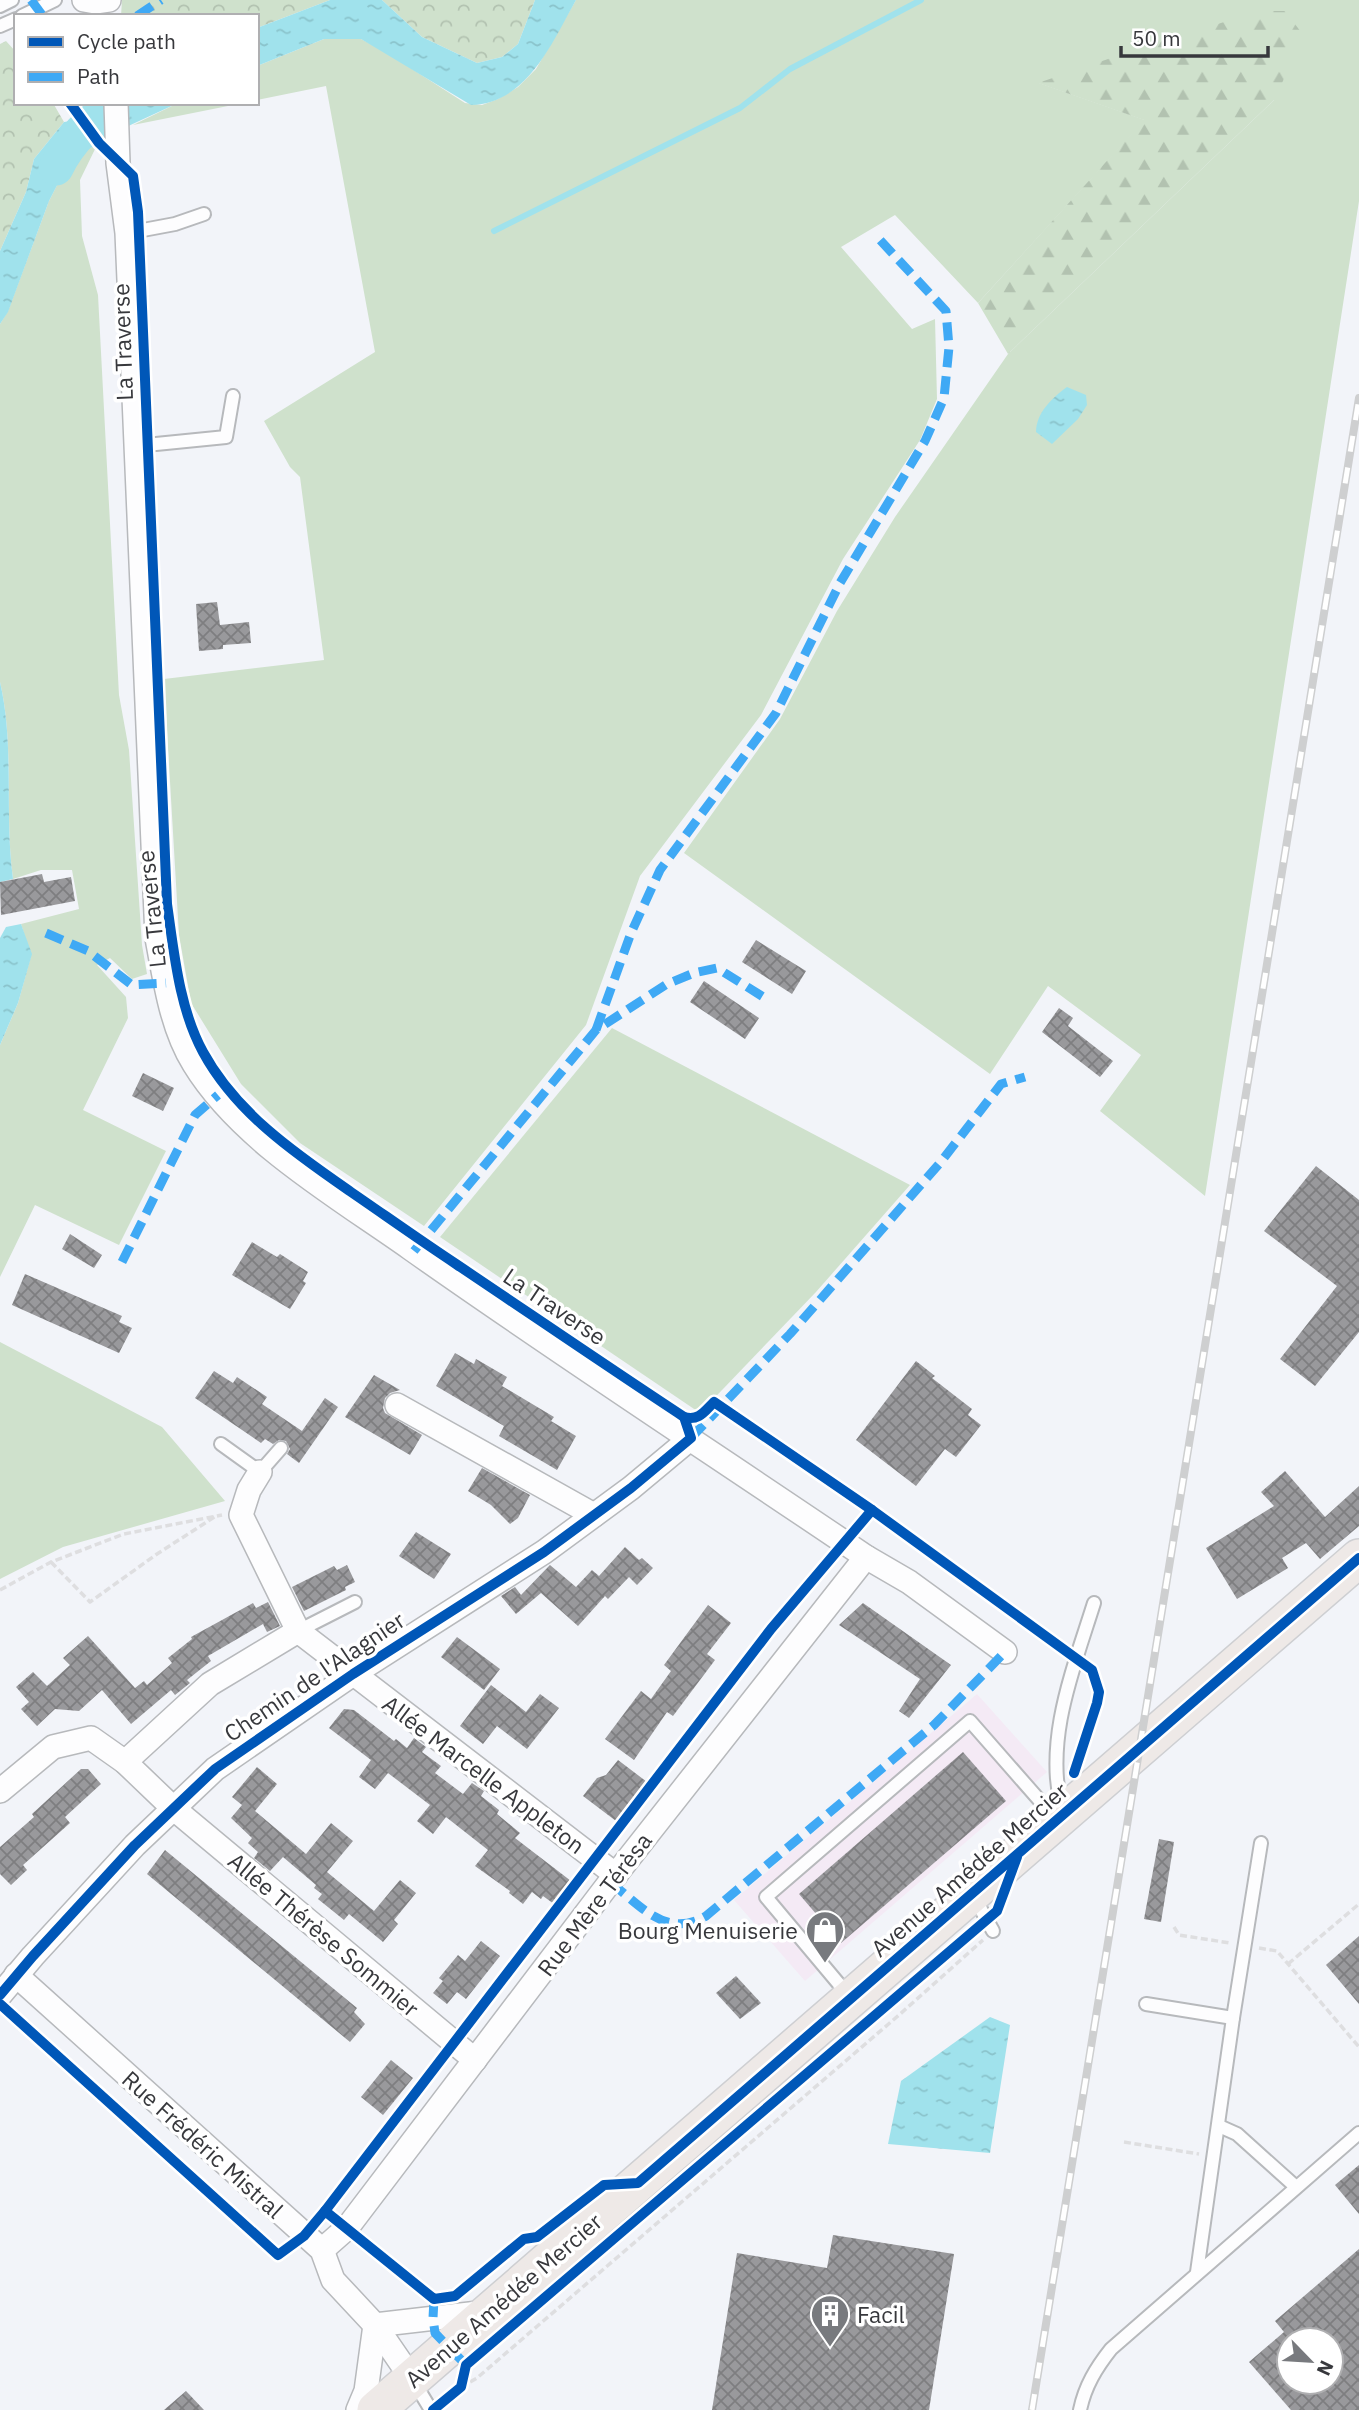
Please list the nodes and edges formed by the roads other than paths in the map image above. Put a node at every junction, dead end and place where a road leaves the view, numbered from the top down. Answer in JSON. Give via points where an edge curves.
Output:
{"nodes":[{"id":1,"x":12,"y":0,"type":"edge"},
{"id":2,"x":55,"y":0,"type":"edge"},
{"id":3,"x":84,"y":0,"type":"edge"},
{"id":4,"x":110,"y":0,"type":"edge"},
{"id":5,"x":0,"y":6,"type":"edge"},
{"id":6,"x":26,"y":14,"type":"edge"},
{"id":7,"x":116,"y":105,"type":"edge"},
{"id":8,"x":204,"y":215,"type":"dead end"},
{"id":9,"x":127,"y":233,"type":"junction"},
{"id":10,"x":233,"y":396,"type":"dead end"},
{"id":11,"x":136,"y":446,"type":"junction"},
{"id":12,"x":397,"y":1405,"type":"dead end"},
{"id":13,"x":691,"y":1438,"type":"junction"},
{"id":14,"x":221,"y":1444,"type":"dead end"},
{"id":15,"x":281,"y":1448,"type":"dead end"},
{"id":16,"x":261,"y":1472,"type":"junction"},
{"id":17,"x":594,"y":1515,"type":"junction"},
{"id":18,"x":866,"y":1557,"type":"junction"},
{"id":19,"x":1359,"y":1558,"type":"edge"},
{"id":20,"x":355,"y":1602,"type":"dead end"},
{"id":21,"x":1094,"y":1603,"type":"dead end"},
{"id":22,"x":299,"y":1631,"type":"junction"},
{"id":23,"x":1005,"y":1652,"type":"dead end"},
{"id":24,"x":353,"y":1674,"type":"junction"},
{"id":25,"x":125,"y":1762,"type":"junction"},
{"id":26,"x":0,"y":1791,"type":"edge"},
{"id":27,"x":173,"y":1808,"type":"junction"},
{"id":28,"x":1060,"y":1817,"type":"junction"},
{"id":29,"x":1262,"y":1843,"type":"dead end"},
{"id":30,"x":616,"y":1875,"type":"junction"},
{"id":31,"x":972,"y":1894,"type":"junction"},
{"id":32,"x":993,"y":1931,"type":"road end"},
{"id":33,"x":16,"y":1975,"type":"junction"},
{"id":34,"x":0,"y":1995,"type":"edge"},
{"id":35,"x":851,"y":1998,"type":"junction"},
{"id":36,"x":1146,"y":2004,"type":"dead end"},
{"id":37,"x":1233,"y":2018,"type":"junction"},
{"id":38,"x":475,"y":2060,"type":"junction"},
{"id":39,"x":1219,"y":2126,"type":"junction"},
{"id":40,"x":1359,"y":2133,"type":"edge"},
{"id":41,"x":1296,"y":2187,"type":"junction"},
{"id":42,"x":322,"y":2250,"type":"junction"},
{"id":43,"x":1197,"y":2272,"type":"junction"},
{"id":44,"x":489,"y":2312,"type":"junction"},
{"id":45,"x":375,"y":2325,"type":"junction"},
{"id":46,"x":412,"y":2379,"type":"junction"},
{"id":47,"x":358,"y":2410,"type":"edge"},
{"id":48,"x":376,"y":2410,"type":"edge"},
{"id":49,"x":431,"y":2410,"type":"edge"},
{"id":50,"x":1080,"y":2410,"type":"edge"}],
"edges":[{"from":1,"to":5,"type":"lane"},
{"from":2,"to":6,"type":"lane"},
{"from":3,"to":4,"type":"street"},
{"from":7,"to":9,"type":"street","via":[[109,139],[118,163]]},
{"from":8,"to":9,"type":"lane"},
{"from":9,"to":11,"type":"street"},
{"from":10,"to":11,"type":"lane","via":[[226,437]]},
{"from":11,"to":13,"type":"street","via":[[157,938],[172,1013],[194,1064],[229,1110],[285,1160],[435,1268]]},
{"from":12,"to":17,"type":"street"},
{"from":13,"to":17,"type":"street","name":"Chemin de l'Alagnier"},
{"from":13,"to":18,"type":"street"},
{"from":14,"to":16,"type":"lane"},
{"from":15,"to":16,"type":"lane"},
{"from":16,"to":22,"type":"street","via":[[241,1515]]},
{"from":17,"to":24,"type":"street","name":"Chemin de l'Alagnier"},
{"from":18,"to":23,"type":"street","via":[[909,1582]]},
{"from":18,"to":30,"type":"street","name":"Rue Mère Térèsa"},
{"from":19,"to":28,"type":"main road","name":"Avenue Amédée Mercier"},
{"from":20,"to":22,"type":"lane"},
{"from":21,"to":28,"type":"lane","via":[[1057,1734]]},
{"from":22,"to":24,"type":"street","name":"Allée Marcelle Appleton"},
{"from":22,"to":25,"type":"street","via":[[210,1684]]},
{"from":24,"to":27,"type":"street","name":"Chemin de l'Alagnier","via":[[215,1769]]},
{"from":24,"to":30,"type":"street","name":"Allée Marcelle Appleton"},
{"from":25,"to":26,"type":"street","name":"Allée Thérèse Sommier","via":[[91,1738],[53,1746]]},
{"from":25,"to":27,"type":"street","name":"Allée Thérèse Sommier"},
{"from":27,"to":33,"type":"street","name":"Chemin de l'Alagnier"},
{"from":27,"to":38,"type":"street","name":"Allée Thérèse Sommier"},
{"from":28,"to":31,"type":"main road","name":"Avenue Amédée Mercier"},
{"from":28,"to":35,"type":"lane","via":[[970,1721],[766,1897]]},
{"from":29,"to":37,"type":"lane"},
{"from":30,"to":38,"type":"street","name":"Rue Mère Térèsa"},
{"from":31,"to":32,"type":"lane"},
{"from":31,"to":35,"type":"main road","name":"Avenue Amédée Mercier"},
{"from":33,"to":34,"type":"street","name":"Chemin de l'Alagnier"},
{"from":33,"to":42,"type":"street","name":"Rue Frédéric Mistral"},
{"from":35,"to":44,"type":"main road","name":"Avenue Amédée Mercier"},
{"from":36,"to":37,"type":"lane"},
{"from":37,"to":39,"type":"lane"},
{"from":38,"to":42,"type":"street","name":"Rue Mère Térèsa","via":[[347,2228]]},
{"from":39,"to":41,"type":"lane","via":[[1237,2134]]},
{"from":39,"to":43,"type":"lane"},
{"from":40,"to":41,"type":"lane"},
{"from":41,"to":43,"type":"lane"},
{"from":42,"to":45,"type":"street","name":"Rue Frédéric Mistral","via":[[332,2280]]},
{"from":43,"to":50,"type":"lane","via":[[1111,2349],[1093,2372]]},
{"from":44,"to":45,"type":"street"},
{"from":44,"to":46,"type":"main road","name":"Avenue Amédée Mercier"},
{"from":45,"to":46,"type":"street","name":"Rue Frédéric Mistral"},
{"from":45,"to":47,"type":"street","via":[[366,2391]]},
{"from":46,"to":48,"type":"main road","name":"Avenue Amédée Mercier"},
{"from":46,"to":49,"type":"lane"}]}
